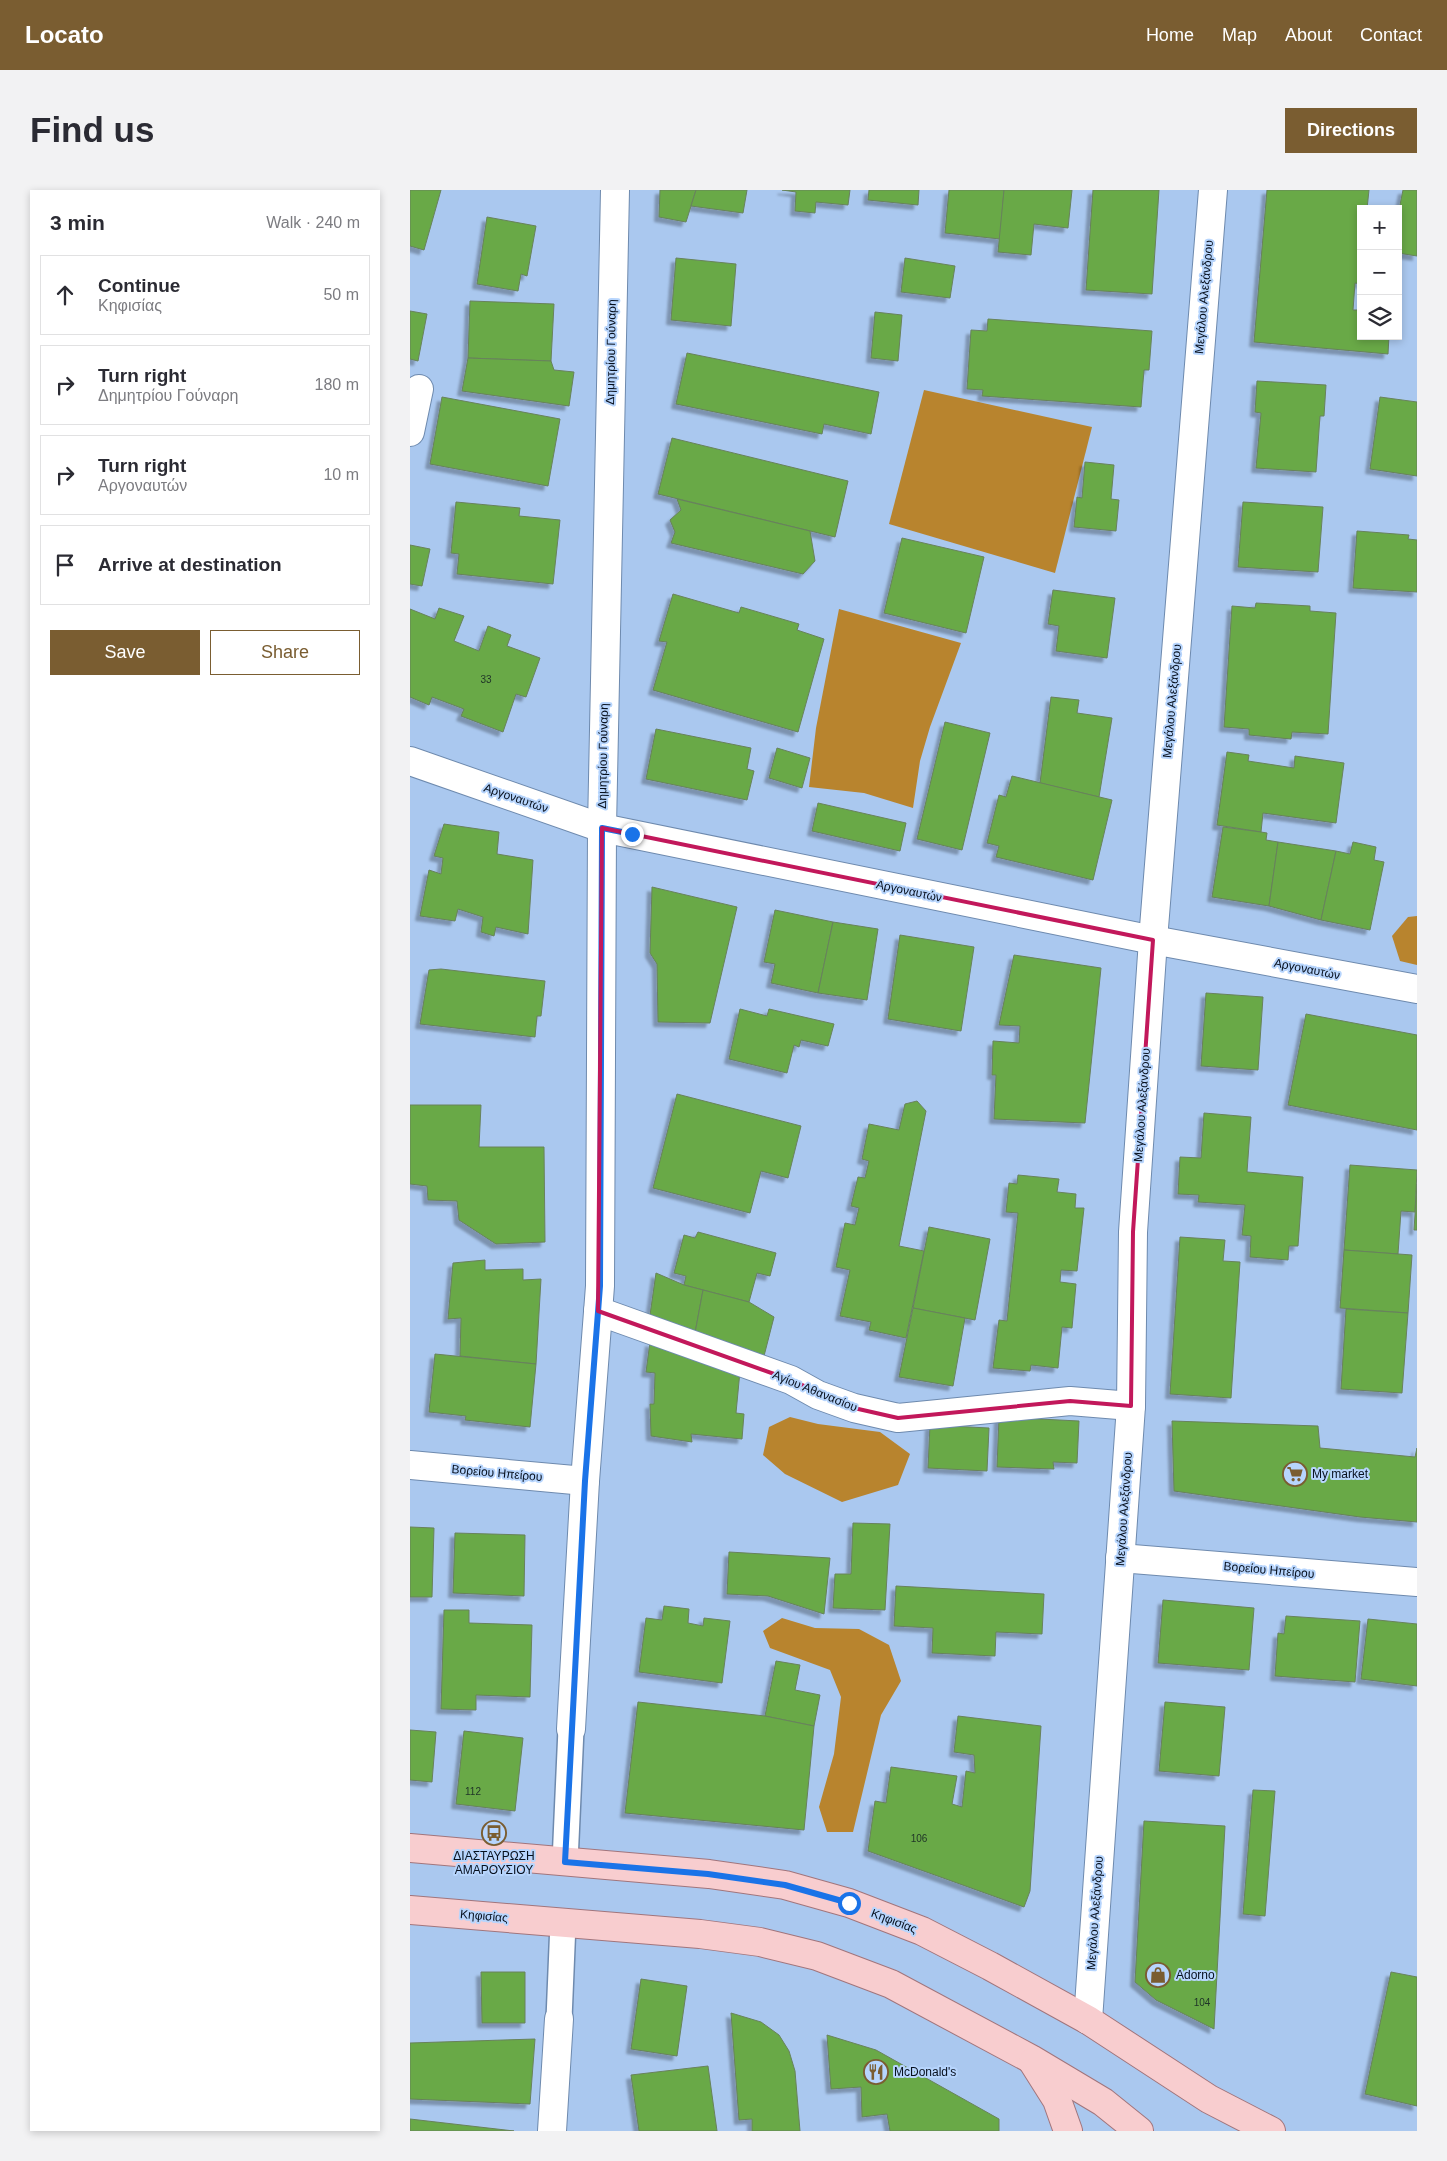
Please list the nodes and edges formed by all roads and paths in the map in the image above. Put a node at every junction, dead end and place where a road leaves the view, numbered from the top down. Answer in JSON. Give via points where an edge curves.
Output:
{"nodes":[{"id":1,"x":615,"y":190,"type":"edge"},
{"id":2,"x":1212,"y":190,"type":"edge"},
{"id":3,"x":419,"y":389,"type":"dead end"},
{"id":4,"x":410,"y":432,"type":"edge"},
{"id":5,"x":410,"y":761,"type":"edge"},
{"id":6,"x":602,"y":828,"type":"junction"},
{"id":7,"x":1153,"y":940,"type":"junction"},
{"id":8,"x":1417,"y":989,"type":"edge"},
{"id":9,"x":598,"y":1311,"type":"junction"},
{"id":10,"x":1131,"y":1406,"type":"junction"},
{"id":11,"x":410,"y":1465,"type":"edge"},
{"id":12,"x":585,"y":1481,"type":"junction"},
{"id":13,"x":1120,"y":1558,"type":"junction"},
{"id":14,"x":1417,"y":1582,"type":"edge"},
{"id":15,"x":571,"y":1729,"type":"joint"},
{"id":16,"x":410,"y":1848,"type":"edge"},
{"id":17,"x":565,"y":1862,"type":"junction"},
{"id":18,"x":410,"y":1910,"type":"edge"},
{"id":19,"x":563,"y":1923,"type":"junction"},
{"id":20,"x":559,"y":2019,"type":"joint"},
{"id":21,"x":1088,"y":2020,"type":"junction"},
{"id":22,"x":1031,"y":2059,"type":"junction"},
{"id":23,"x":552,"y":2131,"type":"edge"},
{"id":24,"x":1068,"y":2131,"type":"edge"},
{"id":25,"x":1139,"y":2131,"type":"edge"},
{"id":26,"x":1271,"y":2131,"type":"edge"}],
"edges":[{"from":1,"to":6,"type":"street","name":"Δημητρίου Γούναρη"},
{"from":2,"to":7,"type":"street","name":"Μεγάλου Αλεξάνδρου"},
{"from":3,"to":4,"type":"street"},
{"from":5,"to":6,"type":"street","name":"Αργοναυτών"},
{"from":6,"to":7,"type":"street","name":"Αργοναυτών"},
{"from":6,"to":9,"type":"street","name":"Δημητρίου Γούναρη"},
{"from":7,"to":8,"type":"street","name":"Αργοναυτών"},
{"from":7,"to":10,"type":"street","name":"Μεγάλου Αλεξάνδρου","via":[[1133,1232]]},
{"from":9,"to":10,"type":"street","name":"Αγίου Αθανασίου","via":[[792,1380],[818,1395],[854,1408],[898,1418],[1070,1400]]},
{"from":9,"to":12,"type":"street","name":"Δημητρίου Γούναρη"},
{"from":10,"to":13,"type":"street","name":"Μεγάλου Αλεξάνδρου"},
{"from":11,"to":12,"type":"street","name":"Βορείου Ηπείρου"},
{"from":12,"to":15,"type":"street","name":"Δημητρίου Γούναρη"},
{"from":13,"to":14,"type":"street","name":"Βορείου Ηπείρου"},
{"from":13,"to":21,"type":"street","name":"Μεγάλου Αλεξάνδρου"},
{"from":15,"to":17,"type":"street","name":"Δημητρίου Γούναρη"},
{"from":16,"to":17,"type":"main road","name":"Κηφισίας"},
{"from":17,"to":21,"type":"main road","name":"Κηφισίας","via":[[708,1874],[785,1885],[849,1903],[922,1931]]},
{"from":18,"to":19,"type":"main road","name":"Κηφισίας"},
{"from":19,"to":20,"type":"street"},
{"from":19,"to":22,"type":"main road","name":"Κηφισίας","via":[[751,1941],[817,1956],[891,1984]]},
{"from":20,"to":23,"type":"street"},
{"from":21,"to":26,"type":"main road","name":"Κηφισίας","via":[[1209,2099]]},
{"from":22,"to":24,"type":"main road","via":[[1057,2100]]},
{"from":22,"to":25,"type":"main road","name":"Κηφισίας","via":[[1103,2102]]}]}
